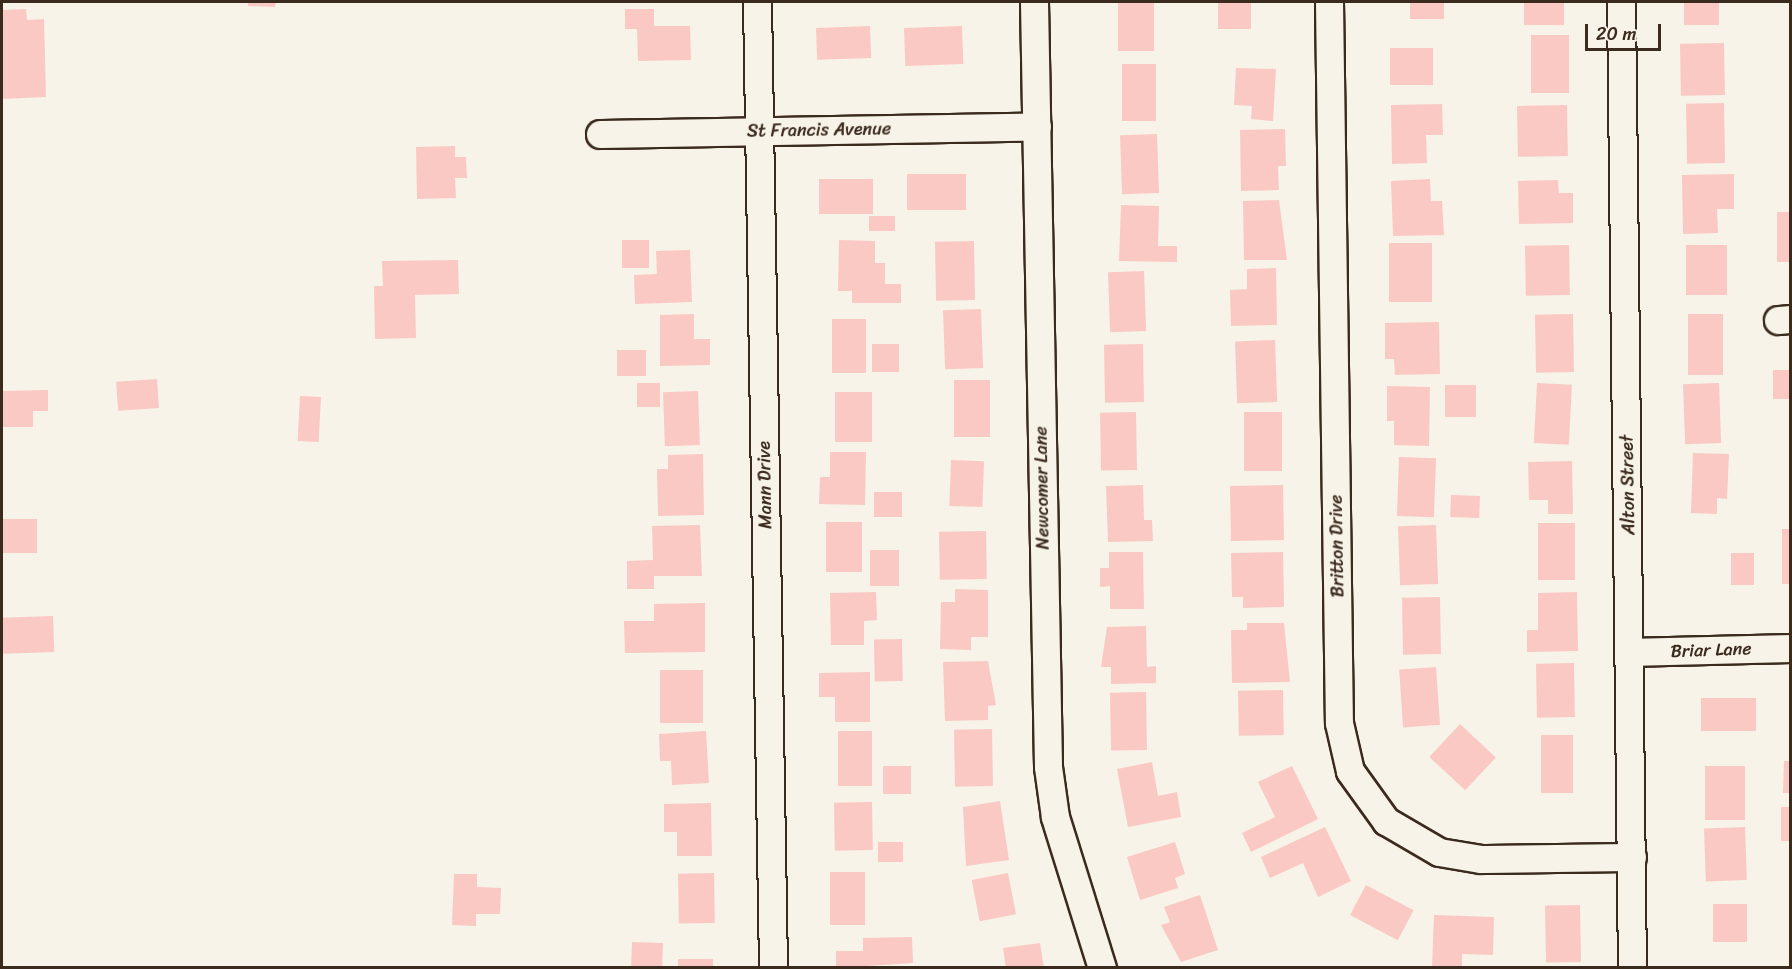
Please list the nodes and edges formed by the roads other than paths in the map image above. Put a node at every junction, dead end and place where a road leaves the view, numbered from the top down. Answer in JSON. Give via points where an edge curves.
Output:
{"nodes":[{"id":1,"x":757,"y":2,"type":"edge"},
{"id":2,"x":1034,"y":2,"type":"edge"},
{"id":3,"x":1329,"y":2,"type":"edge"},
{"id":4,"x":1621,"y":2,"type":"edge"},
{"id":5,"x":1037,"y":126,"type":"junction"},
{"id":6,"x":759,"y":132,"type":"junction"},
{"id":7,"x":600,"y":134,"type":"dead end"},
{"id":8,"x":1791,"y":648,"type":"edge"},
{"id":9,"x":1631,"y":652,"type":"junction"},
{"id":10,"x":1632,"y":858,"type":"junction"},
{"id":11,"x":772,"y":968,"type":"edge"},
{"id":12,"x":1102,"y":968,"type":"edge"},
{"id":13,"x":1632,"y":968,"type":"edge"}],
"edges":[{"from":1,"to":6,"type":"street","name":"Mann Drive"},
{"from":2,"to":5,"type":"street","name":"Newcomer Lane"},
{"from":3,"to":10,"type":"street","name":"Britton Drive","via":[[1339,723],[1350,771],[1386,821],[1446,854],[1481,859]]},
{"from":4,"to":9,"type":"street","name":"Alton Street"},
{"from":5,"to":6,"type":"street","name":"St Francis Avenue"},
{"from":5,"to":12,"type":"street","name":"Newcomer Lane","via":[[1048,767],[1055,817]]},
{"from":6,"to":7,"type":"street","name":"St Francis Avenue"},
{"from":6,"to":11,"type":"street","name":"Mann Drive"},
{"from":8,"to":9,"type":"street","name":"Briar Lane"},
{"from":9,"to":10,"type":"street","name":"Alton Street"},
{"from":10,"to":13,"type":"street","name":"Alton Street"}]}
